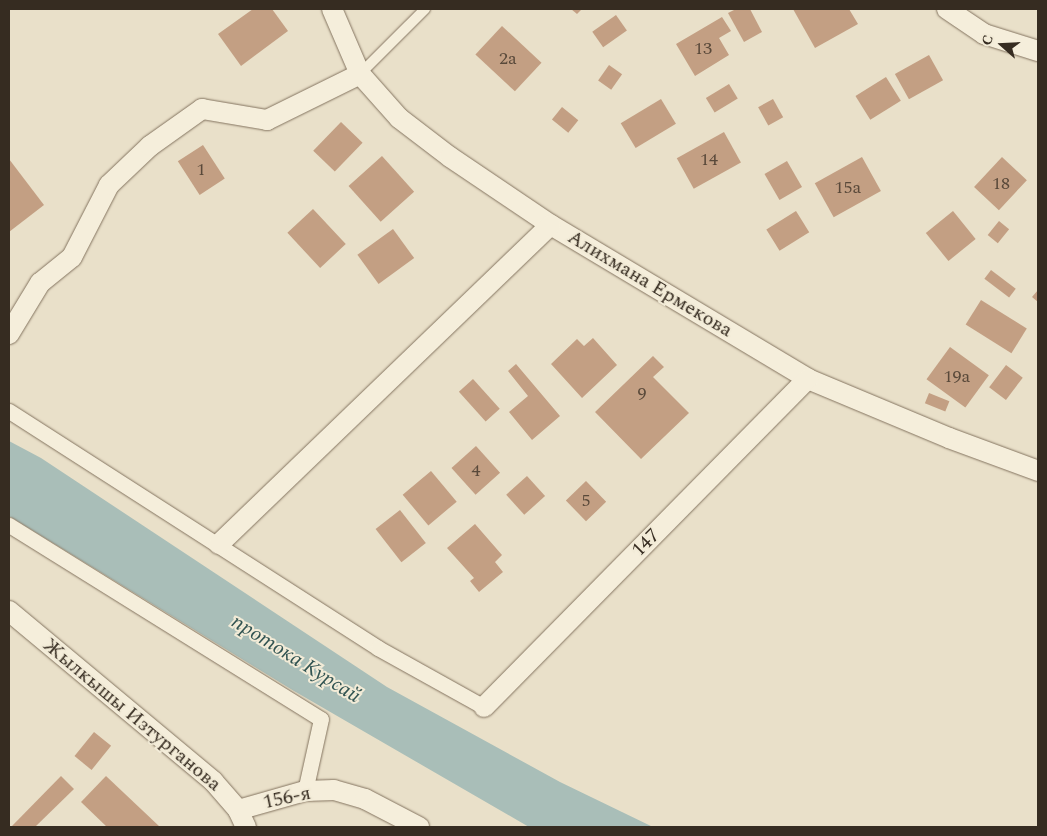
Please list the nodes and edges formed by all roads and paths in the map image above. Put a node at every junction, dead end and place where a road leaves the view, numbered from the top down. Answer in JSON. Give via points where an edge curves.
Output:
{"nodes":[{"id":1,"x":332,"y":9,"type":"edge"},
{"id":2,"x":425,"y":9,"type":"edge"},
{"id":3,"x":947,"y":9,"type":"edge"},
{"id":4,"x":1038,"y":51,"type":"edge"},
{"id":5,"x":360,"y":74,"type":"junction"},
{"id":6,"x":551,"y":225,"type":"junction"},
{"id":7,"x":9,"y":334,"type":"edge"},
{"id":8,"x":808,"y":379,"type":"junction"},
{"id":9,"x":9,"y":411,"type":"edge"},
{"id":10,"x":1038,"y":471,"type":"edge"},
{"id":11,"x":9,"y":525,"type":"edge"},
{"id":12,"x":220,"y":544,"type":"junction"},
{"id":13,"x":9,"y":611,"type":"edge"},
{"id":14,"x":484,"y":707,"type":"joint"},
{"id":15,"x":305,"y":791,"type":"junction"},
{"id":16,"x":242,"y":818,"type":"edge"},
{"id":17,"x":419,"y":827,"type":"edge"}],
"edges":[{"from":1,"to":5,"type":"street","name":"Алихмана Ермекова"},
{"from":2,"to":5,"type":"lane"},
{"from":3,"to":4,"type":"street","via":[[984,34]]},
{"from":5,"to":6,"type":"street","name":"Алихмана Ермекова","via":[[399,118],[450,157]]},
{"from":5,"to":7,"type":"street","via":[[267,120],[202,109],[150,146],[109,185],[72,257],[40,283]]},
{"from":6,"to":8,"type":"street","name":"Алихмана Ермекова"},
{"from":6,"to":12,"type":"street"},
{"from":8,"to":10,"type":"street","name":"Алихмана Ермекова"},
{"from":8,"to":14,"type":"street","name":"147"},
{"from":9,"to":12,"type":"street"},
{"from":11,"to":15,"type":"street","via":[[322,719]]},
{"from":12,"to":14,"type":"street","via":[[378,648]]},
{"from":13,"to":16,"type":"street","name":"Жылкышы Изтурганова","via":[[213,781]]},
{"from":15,"to":16,"type":"street","name":"156-я"},
{"from":15,"to":17,"type":"street","name":"156-я","via":[[334,790],[365,799]]}]}
